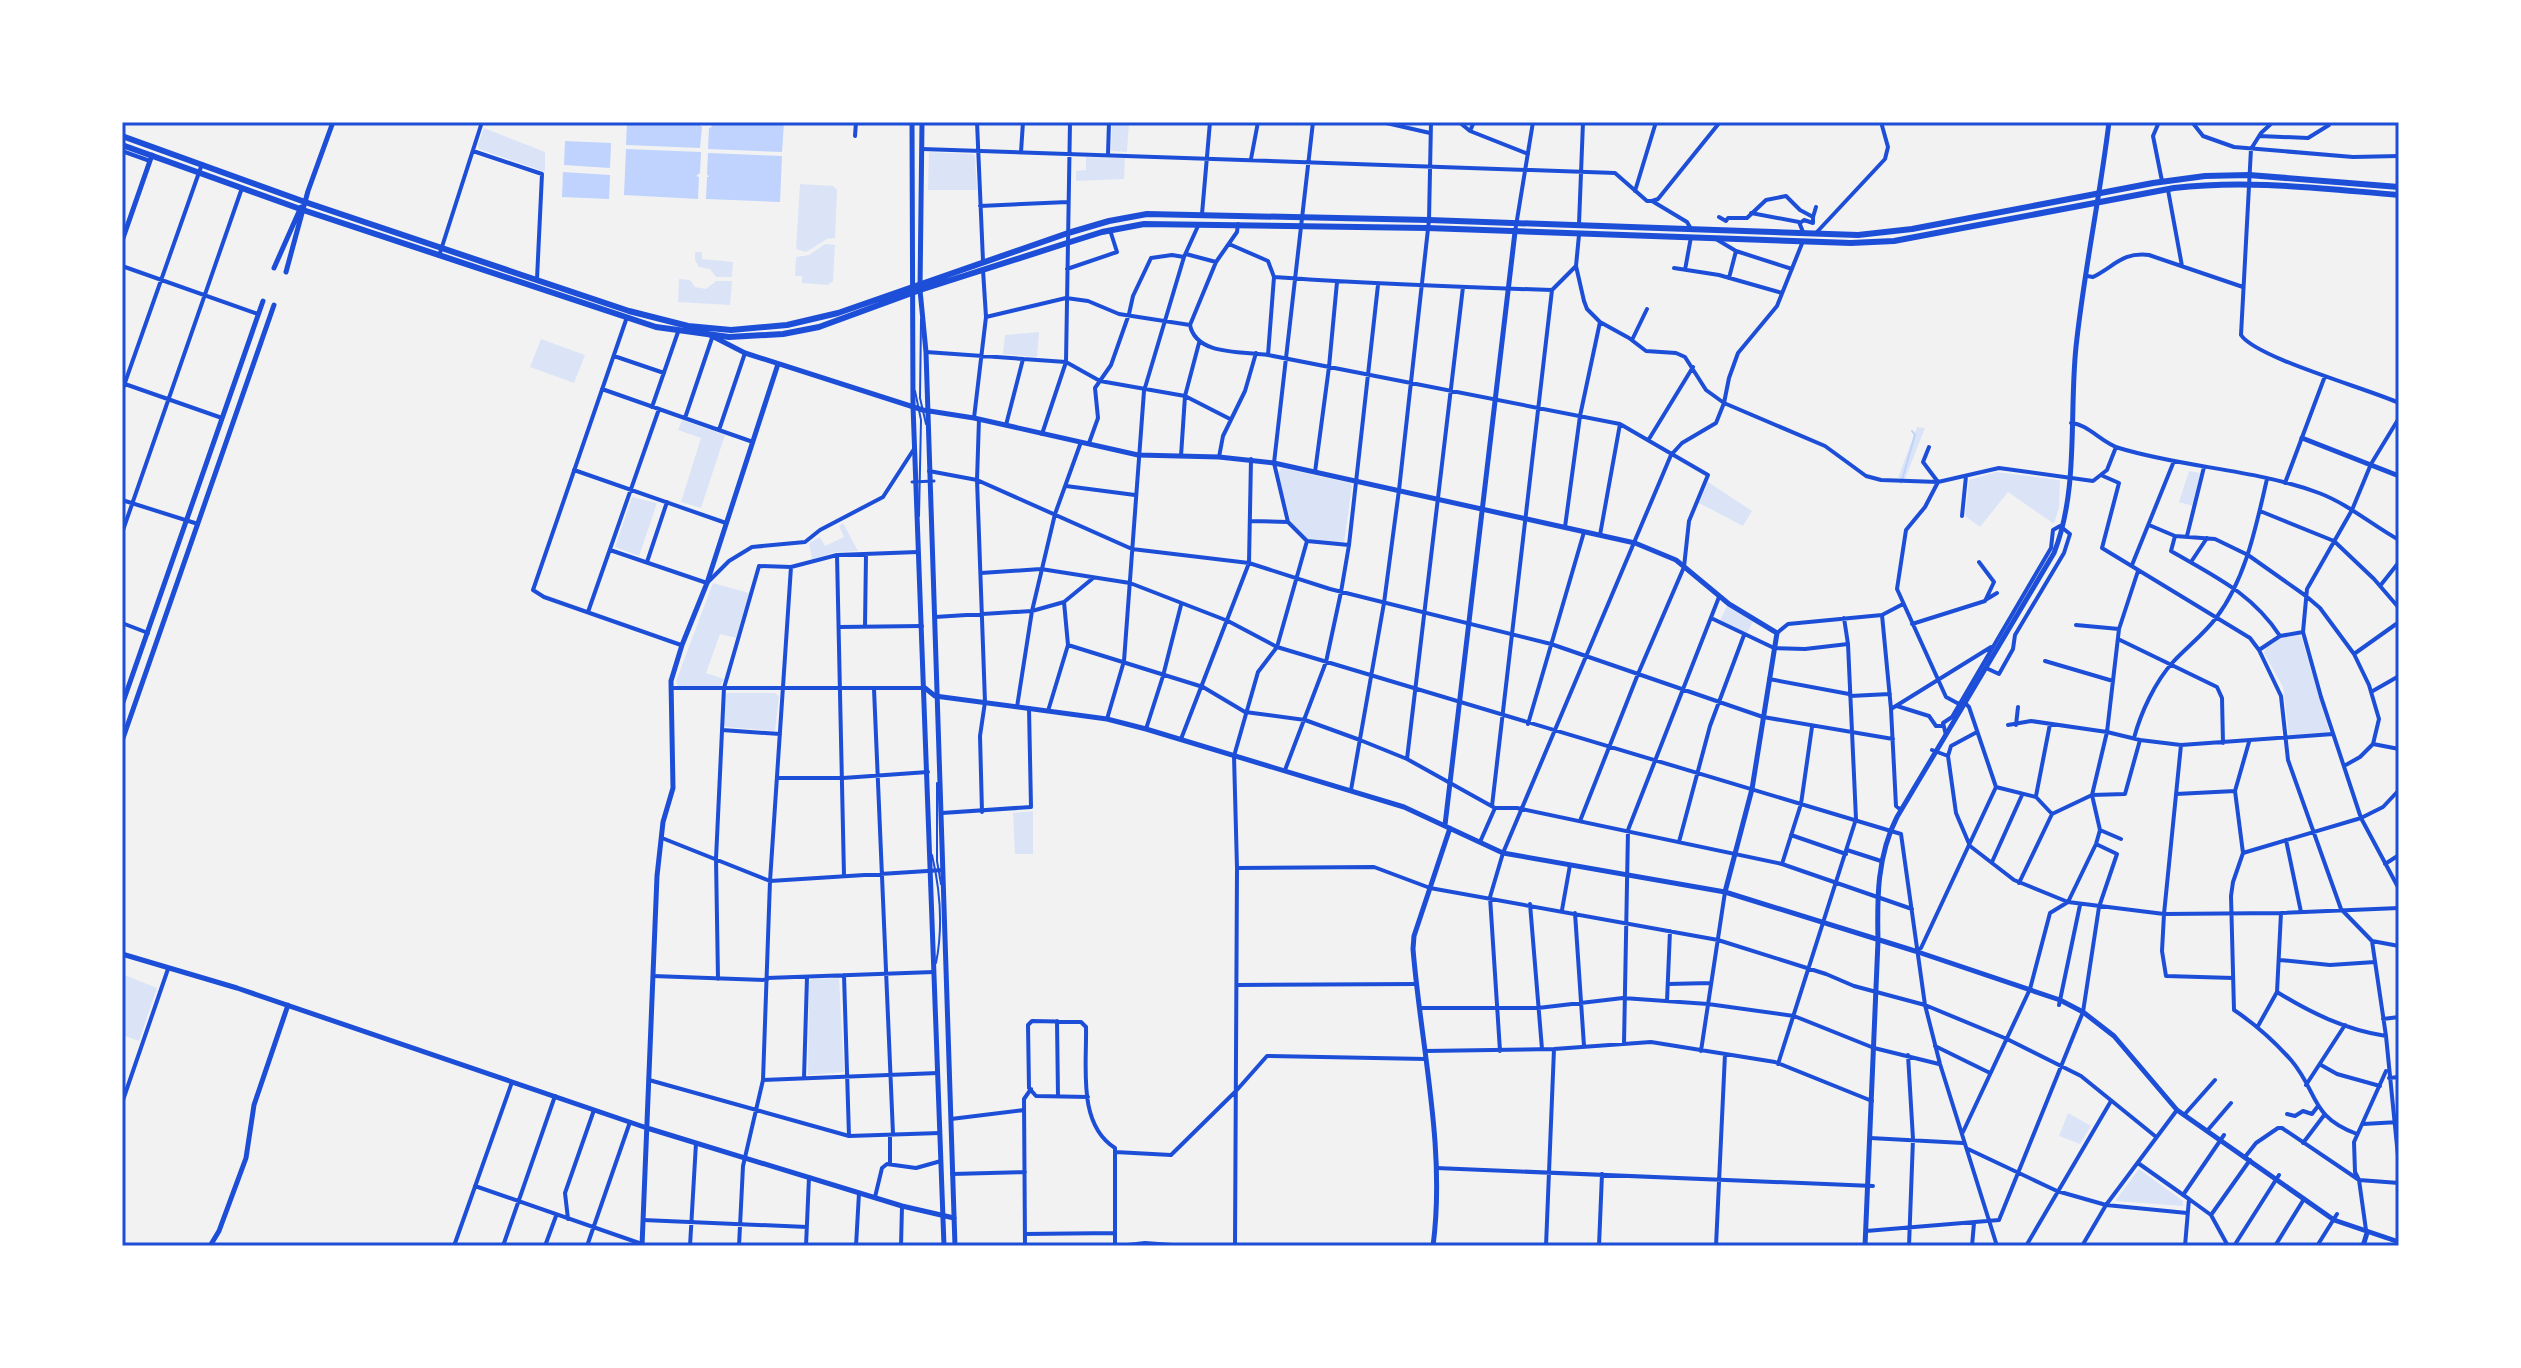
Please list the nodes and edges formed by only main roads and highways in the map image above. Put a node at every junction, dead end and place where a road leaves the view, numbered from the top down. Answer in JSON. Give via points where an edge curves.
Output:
{"nodes":[{"id":1,"x":122,"y":136,"type":"edge"},
{"id":2,"x":122,"y":145,"type":"edge"},
{"id":3,"x":2399,"y":187,"type":"edge"},
{"id":4,"x":2399,"y":195,"type":"edge"},
{"id":5,"x":2097,"y":198,"type":"junction"},
{"id":6,"x":303,"y":206,"type":"junction"},
{"id":7,"x":1691,"y":233,"type":"junction"},
{"id":8,"x":920,"y":286,"type":"junction"},
{"id":9,"x":911,"y":290,"type":"junction"},
{"id":10,"x":628,"y":315,"type":"junction"}],
"edges":[{"from":1,"to":6,"type":"main road"},
{"from":2,"to":6,"type":"main road"},
{"from":3,"to":5,"type":"main road","via":[[2205,176]]},
{"from":4,"to":5,"type":"main road","via":[[2205,184]]},
{"from":5,"to":7,"type":"main road","via":[[1858,235]]},
{"from":5,"to":7,"type":"main road","via":[[1894,241],[1714,238]]},
{"from":6,"to":10,"type":"main road","via":[[439,256]]},
{"from":6,"to":10,"type":"main road","via":[[442,247]]},
{"from":7,"to":8,"type":"main road","via":[[1144,224]]},
{"from":7,"to":8,"type":"main road","via":[[1579,224],[1147,214],[1068,233]]},
{"from":8,"to":9,"type":"main road"},
{"from":9,"to":10,"type":"main road","via":[[787,325],[731,330]]},
{"from":9,"to":10,"type":"main road","via":[[819,327],[753,337],[678,332]]}]}
